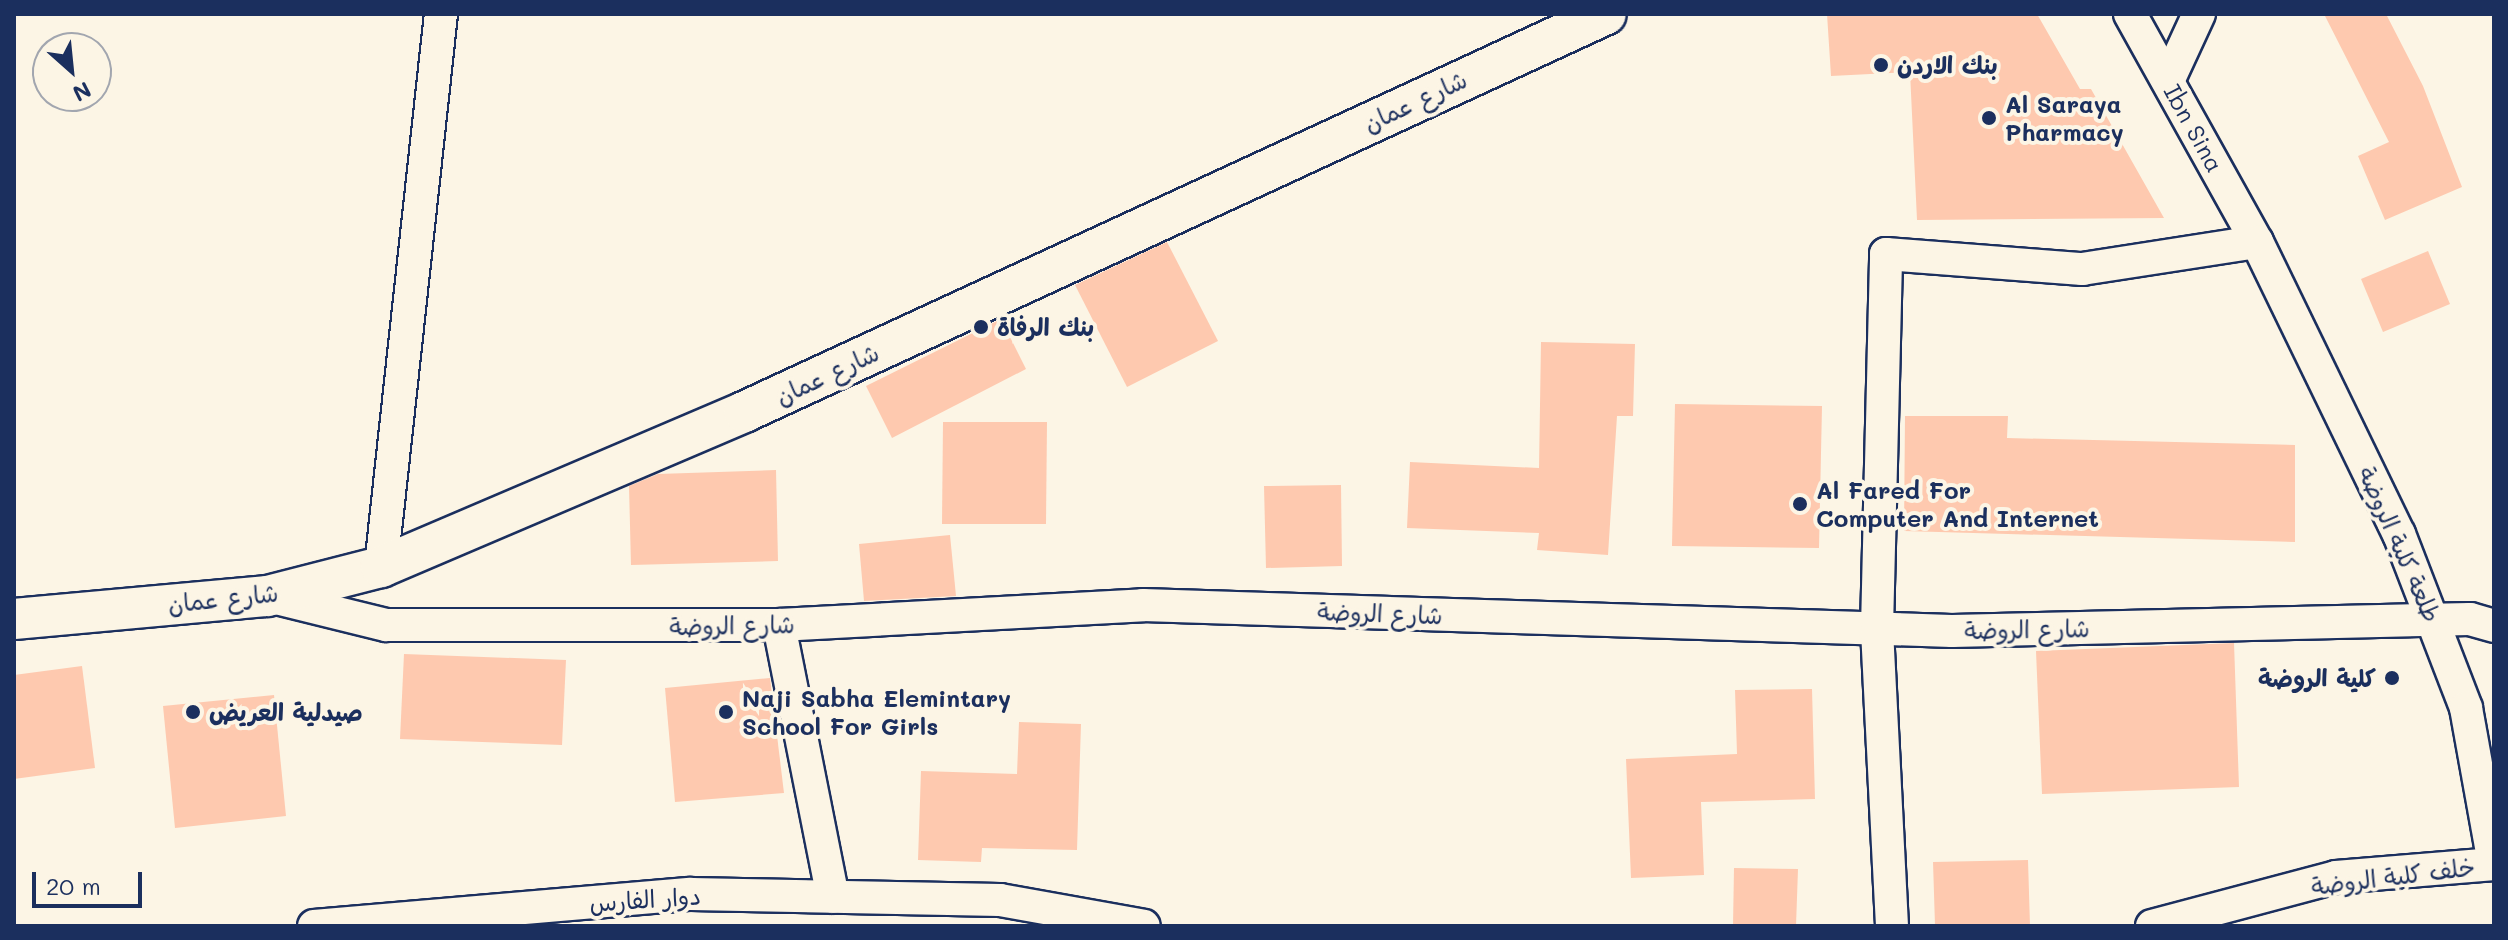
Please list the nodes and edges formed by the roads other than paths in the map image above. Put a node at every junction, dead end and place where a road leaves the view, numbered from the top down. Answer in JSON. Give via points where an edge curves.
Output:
{"nodes":[{"id":1,"x":441,"y":14,"type":"edge"},
{"id":2,"x":1606,"y":14,"type":"edge"},
{"id":3,"x":2130,"y":14,"type":"edge"},
{"id":4,"x":2199,"y":14,"type":"edge"},
{"id":5,"x":2168,"y":81,"type":"junction"},
{"id":6,"x":2257,"y":242,"type":"junction"},
{"id":7,"x":381,"y":567,"type":"junction"},
{"id":8,"x":268,"y":596,"type":"junction"},
{"id":9,"x":14,"y":619,"type":"edge"},
{"id":10,"x":2434,"y":620,"type":"junction"},
{"id":11,"x":779,"y":625,"type":"junction"},
{"id":12,"x":2494,"y":626,"type":"edge"},
{"id":13,"x":1877,"y":628,"type":"junction"},
{"id":14,"x":2494,"y":864,"type":"edge"},
{"id":15,"x":833,"y":897,"type":"junction"},
{"id":16,"x":314,"y":926,"type":"edge"},
{"id":17,"x":1144,"y":926,"type":"edge"},
{"id":18,"x":1892,"y":926,"type":"edge"},
{"id":19,"x":2152,"y":926,"type":"edge"}],
"edges":[{"from":1,"to":7,"type":"street"},
{"from":2,"to":7,"type":"street","name":"شارع عمان","via":[[744,412]]},
{"from":3,"to":5,"type":"street","name":"Ibn Sina"},
{"from":4,"to":5,"type":"street"},
{"from":5,"to":6,"type":"street","name":"Ibn Sina"},
{"from":6,"to":10,"type":"street","name":"طلعة كلية الروضة","via":[[2399,534]]},
{"from":6,"to":13,"type":"street","via":[[2082,269],[1886,254]]},
{"from":7,"to":8,"type":"street","name":"شارع عمان"},
{"from":8,"to":9,"type":"street","name":"شارع عمان"},
{"from":8,"to":11,"type":"street","name":"شارع الروضة","via":[[386,625]]},
{"from":10,"to":12,"type":"street","name":"شارع الروضة"},
{"from":10,"to":13,"type":"street","name":"شارع الروضة"},
{"from":10,"to":14,"type":"street","name":"طلعة كلية الروضة","via":[[2466,708]]},
{"from":11,"to":13,"type":"street","name":"شارع الروضة","via":[[1143,605]]},
{"from":11,"to":15,"type":"street"},
{"from":13,"to":18,"type":"street"},
{"from":14,"to":19,"type":"street","name":"خلف كلية الروضة","via":[[2336,877]]},
{"from":15,"to":16,"type":"street","name":"دوار الفارس","via":[[691,894]]},
{"from":15,"to":17,"type":"street","via":[[1000,900]]}]}
